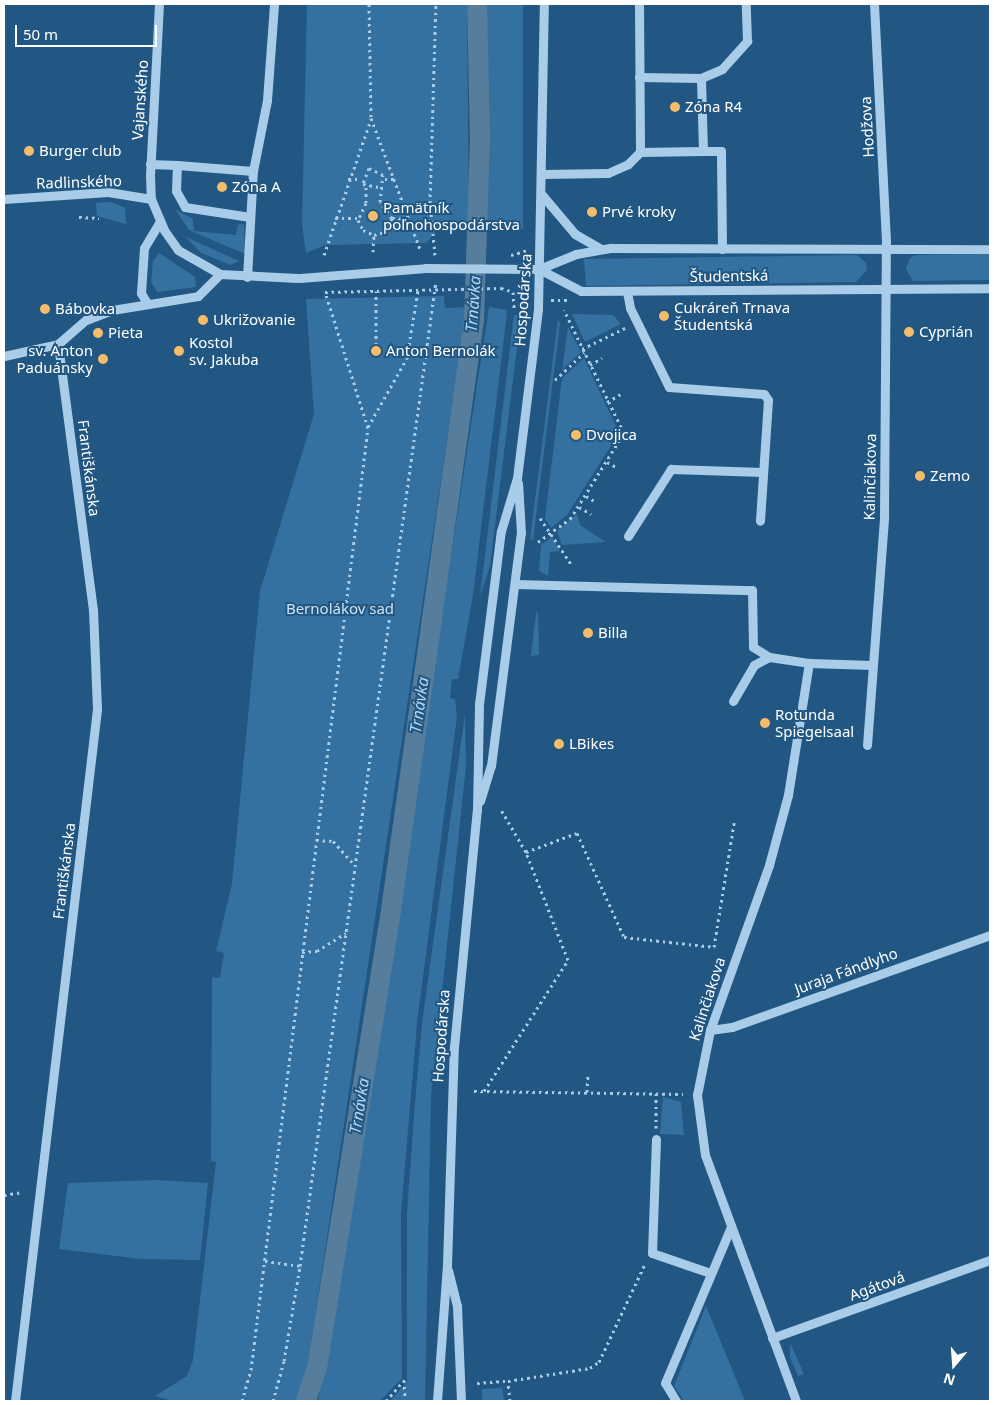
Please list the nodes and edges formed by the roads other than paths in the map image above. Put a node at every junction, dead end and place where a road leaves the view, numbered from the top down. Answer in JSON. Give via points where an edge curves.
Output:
{"nodes":[{"id":1,"x":159,"y":4,"type":"edge"},
{"id":2,"x":274,"y":4,"type":"edge"},
{"id":3,"x":544,"y":4,"type":"edge"},
{"id":4,"x":640,"y":4,"type":"edge"},
{"id":5,"x":746,"y":4,"type":"edge"},
{"id":6,"x":874,"y":4,"type":"edge"},
{"id":7,"x":640,"y":77,"type":"junction"},
{"id":8,"x":701,"y":78,"type":"junction"},
{"id":9,"x":703,"y":151,"type":"junction"},
{"id":10,"x":640,"y":152,"type":"junction"},
{"id":11,"x":150,"y":164,"type":"junction"},
{"id":12,"x":177,"y":166,"type":"junction"},
{"id":13,"x":253,"y":171,"type":"junction"},
{"id":14,"x":542,"y":174,"type":"junction"},
{"id":15,"x":542,"y":195,"type":"junction"},
{"id":16,"x":4,"y":199,"type":"edge"},
{"id":17,"x":151,"y":199,"type":"junction"},
{"id":18,"x":250,"y":217,"type":"junction"},
{"id":19,"x":160,"y":221,"type":"junction"},
{"id":20,"x":601,"y":249,"type":"junction"},
{"id":21,"x":722,"y":249,"type":"junction"},
{"id":22,"x":886,"y":249,"type":"junction"},
{"id":23,"x":990,"y":249,"type":"edge"},
{"id":24,"x":539,"y":269,"type":"junction"},
{"id":25,"x":220,"y":274,"type":"junction"},
{"id":26,"x":247,"y":277,"type":"junction"},
{"id":27,"x":990,"y":288,"type":"edge"},
{"id":28,"x":886,"y":289,"type":"junction"},
{"id":29,"x":627,"y":292,"type":"junction"},
{"id":30,"x":147,"y":303,"type":"junction"},
{"id":31,"x":58,"y":344,"type":"junction"},
{"id":32,"x":4,"y":356,"type":"edge"},
{"id":33,"x":763,"y":472,"type":"junction"},
{"id":34,"x":517,"y":478,"type":"junction"},
{"id":35,"x":760,"y":521,"type":"dead end"},
{"id":36,"x":628,"y":536,"type":"dead end"},
{"id":37,"x":515,"y":584,"type":"junction"},
{"id":38,"x":769,"y":656,"type":"junction"},
{"id":39,"x":809,"y":663,"type":"junction"},
{"id":40,"x":873,"y":666,"type":"junction"},
{"id":41,"x":733,"y":701,"type":"dead end"},
{"id":42,"x":867,"y":745,"type":"dead end"},
{"id":43,"x":477,"y":810,"type":"junction"},
{"id":44,"x":990,"y":935,"type":"edge"},
{"id":45,"x":710,"y":1030,"type":"junction"},
{"id":46,"x":656,"y":1139,"type":"road end"},
{"id":47,"x":731,"y":1228,"type":"junction"},
{"id":48,"x":990,"y":1260,"type":"edge"},
{"id":49,"x":447,"y":1265,"type":"junction"},
{"id":50,"x":710,"y":1273,"type":"junction"},
{"id":51,"x":772,"y":1338,"type":"junction"},
{"id":52,"x":14,"y":1401,"type":"edge"},
{"id":53,"x":437,"y":1401,"type":"edge"},
{"id":54,"x":461,"y":1401,"type":"edge"},
{"id":55,"x":676,"y":1401,"type":"edge"},
{"id":56,"x":796,"y":1401,"type":"edge"}],
"edges":[{"from":1,"to":11,"type":"street","name":"Vajanského"},
{"from":2,"to":13,"type":"street","via":[[267,100]]},
{"from":3,"to":14,"type":"street","name":"Hospodárska"},
{"from":4,"to":7,"type":"street"},
{"from":5,"to":8,"type":"street","via":[[747,41],[722,69]]},
{"from":6,"to":22,"type":"street","name":"Hodžova"},
{"from":7,"to":8,"type":"street"},
{"from":7,"to":10,"type":"street"},
{"from":8,"to":9,"type":"street"},
{"from":9,"to":10,"type":"street"},
{"from":9,"to":21,"type":"street","via":[[721,151]]},
{"from":10,"to":14,"type":"street","via":[[628,164],[608,173]]},
{"from":11,"to":12,"type":"street"},
{"from":11,"to":17,"type":"street","name":"Vajanského"},
{"from":12,"to":13,"type":"street"},
{"from":12,"to":18,"type":"street","via":[[176,191],[184,207]]},
{"from":13,"to":18,"type":"street"},
{"from":14,"to":15,"type":"street","name":"Hospodárska"},
{"from":15,"to":20,"type":"street","name":"Študentská","via":[[575,234]]},
{"from":15,"to":24,"type":"street","name":"Hospodárska"},
{"from":16,"to":17,"type":"street","name":"Radlinského","via":[[108,192]]},
{"from":17,"to":19,"type":"street"},
{"from":18,"to":26,"type":"street"},
{"from":19,"to":25,"type":"street","via":[[178,250]]},
{"from":19,"to":30,"type":"street","via":[[144,248],[141,293]]},
{"from":20,"to":21,"type":"street","name":"Študentská"},
{"from":20,"to":24,"type":"street","name":"Študentská"},
{"from":21,"to":22,"type":"street","name":"Študentská"},
{"from":22,"to":23,"type":"street","name":"Študentská"},
{"from":22,"to":28,"type":"street","name":"Hodžova"},
{"from":24,"to":26,"type":"street","via":[[455,267],[298,278]]},
{"from":24,"to":29,"type":"street","name":"Študentská","via":[[581,291]]},
{"from":24,"to":34,"type":"street","name":"Hospodárska"},
{"from":25,"to":26,"type":"street"},
{"from":25,"to":30,"type":"street","via":[[198,296]]},
{"from":27,"to":28,"type":"street","name":"Študentská"},
{"from":28,"to":29,"type":"street","name":"Študentská"},
{"from":28,"to":40,"type":"street","name":"Kalinčiakova","via":[[884,517]]},
{"from":29,"to":33,"type":"street","via":[[637,322],[669,386],[764,394],[768,400]]},
{"from":30,"to":31,"type":"street","via":[[86,320]]},
{"from":31,"to":32,"type":"street"},
{"from":31,"to":52,"type":"street","name":"Františkánska","via":[[93,610],[97,709]]},
{"from":33,"to":35,"type":"street"},
{"from":33,"to":36,"type":"street","via":[[671,469]]},
{"from":34,"to":37,"type":"street","name":"Hospodárska","via":[[521,534]]},
{"from":34,"to":43,"type":"street","name":"Hospodárska","via":[[501,531],[489,616],[478,722]]},
{"from":37,"to":38,"type":"street","via":[[752,590],[751,641]]},
{"from":37,"to":43,"type":"street","name":"Hospodárska","via":[[491,766]]},
{"from":38,"to":39,"type":"street"},
{"from":38,"to":41,"type":"street","via":[[754,665]]},
{"from":39,"to":40,"type":"street"},
{"from":39,"to":45,"type":"street","name":"Kalinčiakova","via":[[799,742],[769,865]]},
{"from":40,"to":42,"type":"street","name":"Kalinčiakova"},
{"from":43,"to":49,"type":"street","name":"Hospodárska","via":[[454,1047]]},
{"from":44,"to":45,"type":"street","name":"Juraja Fándlyho","via":[[732,1026]]},
{"from":45,"to":47,"type":"street","name":"Kalinčiakova","via":[[697,1095],[699,1123]]},
{"from":46,"to":50,"type":"street","via":[[652,1252]]},
{"from":47,"to":50,"type":"street"},
{"from":47,"to":51,"type":"street","name":"Kalinčiakova"},
{"from":48,"to":51,"type":"street","name":"Agátová"},
{"from":49,"to":53,"type":"street","name":"Hospodárska"},
{"from":49,"to":54,"type":"street","name":"Hospodárska","via":[[457,1306]]},
{"from":50,"to":55,"type":"street","via":[[665,1383]]},
{"from":51,"to":56,"type":"street","name":"Kalinčiakova"}]}
